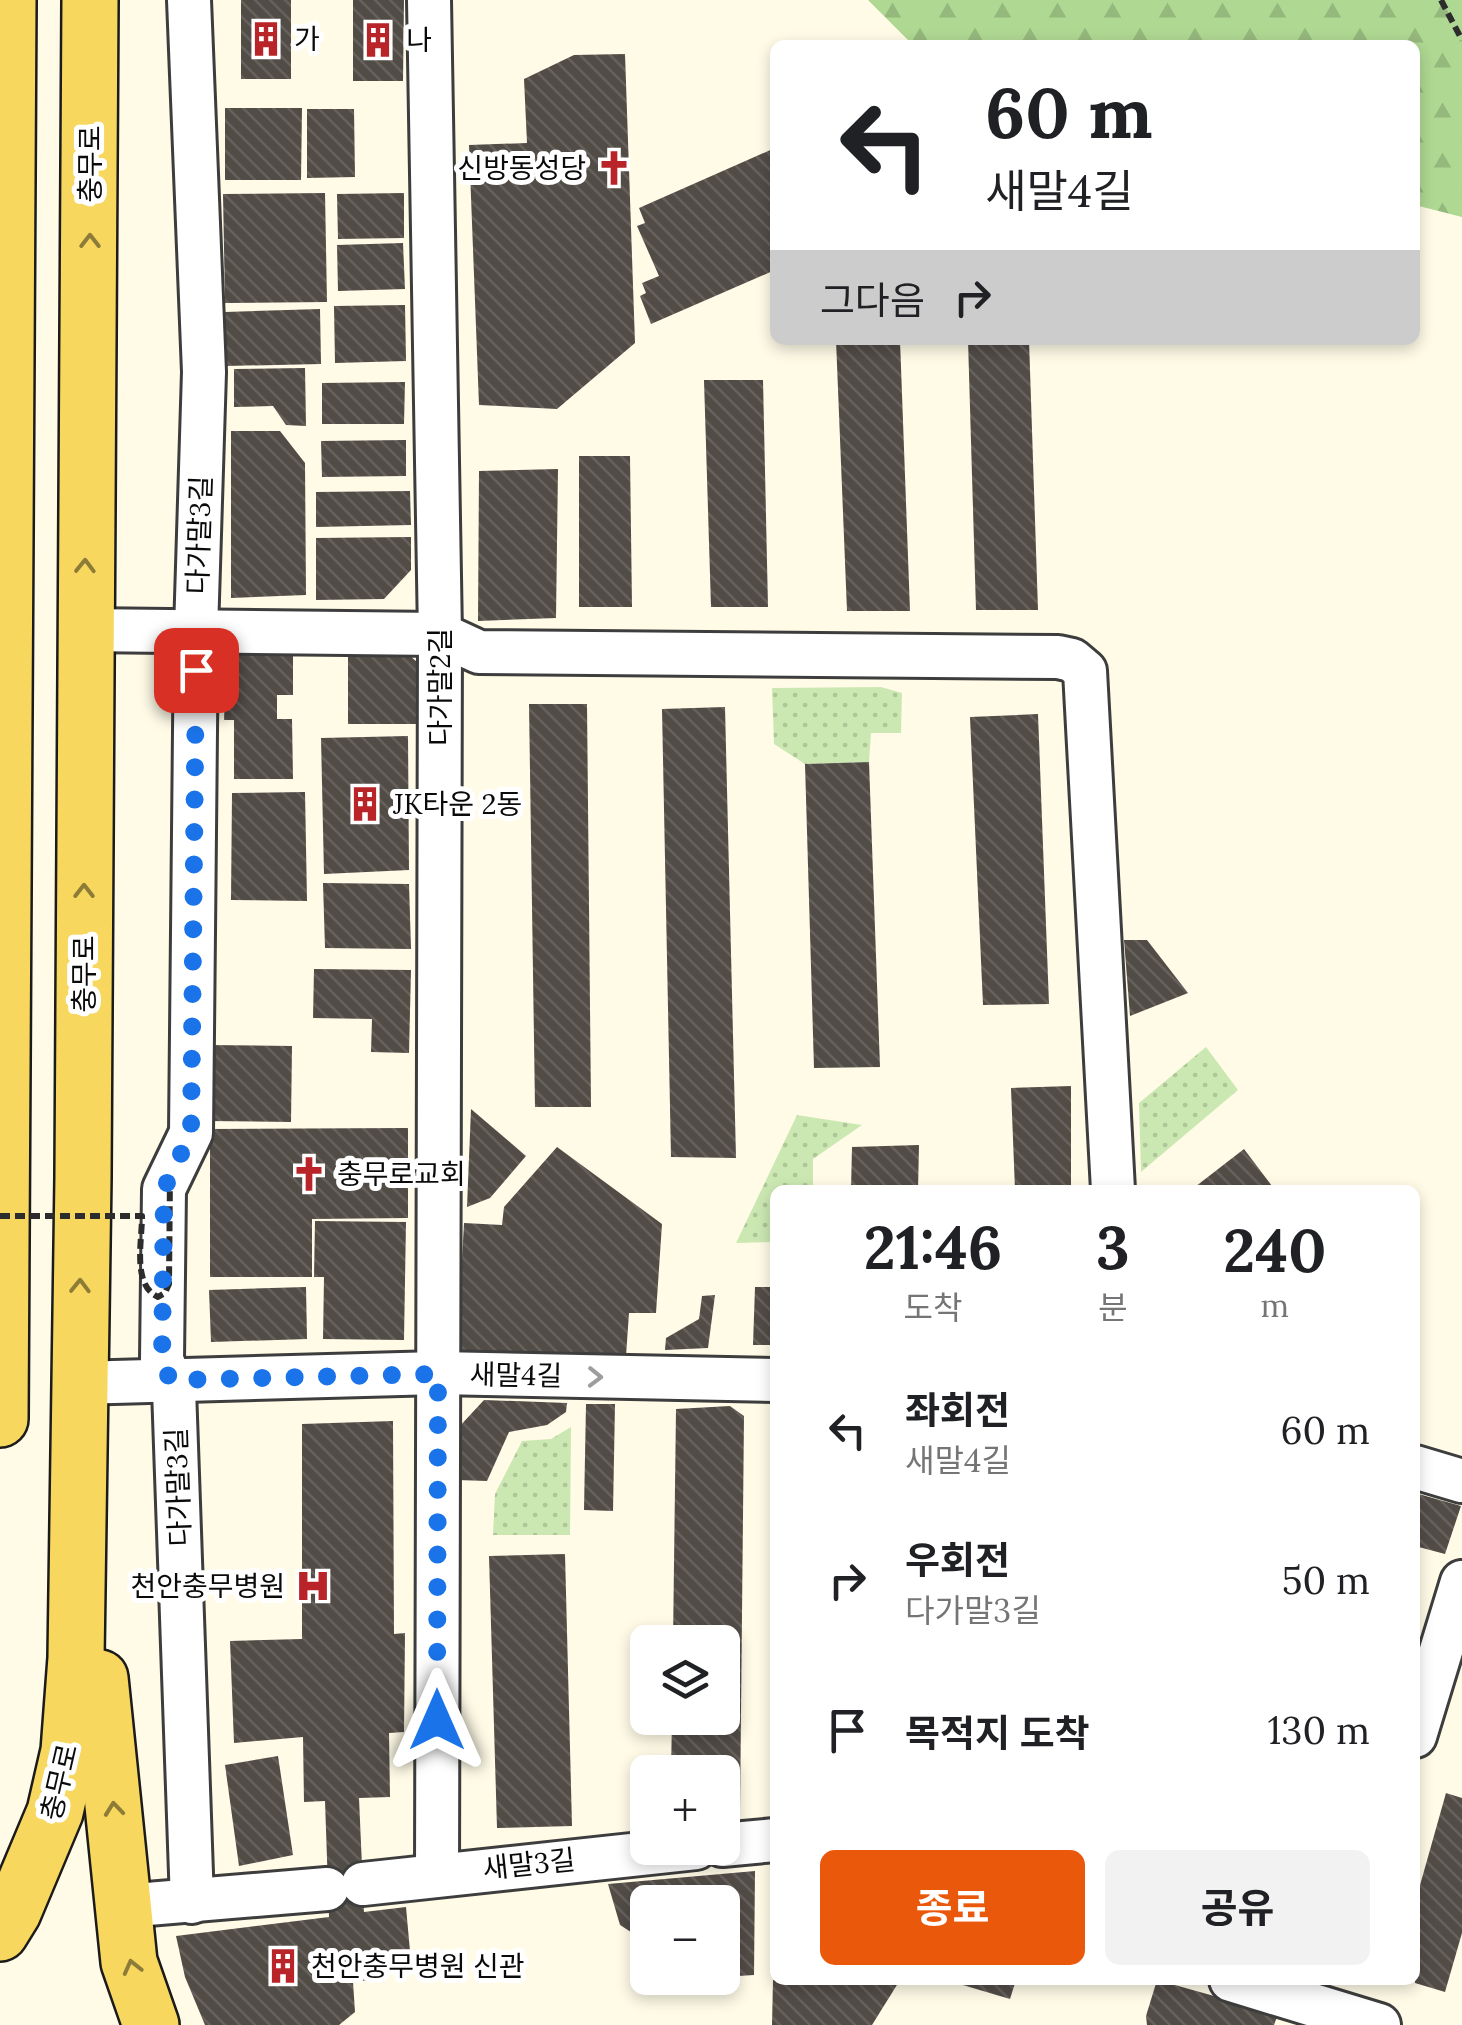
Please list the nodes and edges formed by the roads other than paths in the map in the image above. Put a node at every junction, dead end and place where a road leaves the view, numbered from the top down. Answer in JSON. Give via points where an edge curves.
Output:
{"nodes":[{"id":1,"x":8,"y":0,"type":"edge"},
{"id":2,"x":90,"y":0,"type":"edge"},
{"id":3,"x":189,"y":0,"type":"edge"},
{"id":4,"x":429,"y":0,"type":"edge"},
{"id":5,"x":4,"y":350,"type":"edge"},
{"id":6,"x":84,"y":630,"type":"junction"},
{"id":7,"x":196,"y":631,"type":"junction"},
{"id":8,"x":440,"y":634,"type":"junction"},
{"id":9,"x":1,"y":1122,"type":"edge"},
{"id":10,"x":1113,"y":1185,"type":"edge"},
{"id":11,"x":1,"y":1341,"type":"edge"},
{"id":12,"x":438,"y":1374,"type":"junction"},
{"id":13,"x":170,"y":1380,"type":"junction"},
{"id":14,"x":770,"y":1380,"type":"edge"},
{"id":15,"x":78,"y":1383,"type":"junction"},
{"id":16,"x":0,"y":1396,"type":"edge"},
{"id":17,"x":0,"y":1419,"type":"edge"},
{"id":18,"x":78,"y":1466,"type":"junction"},
{"id":19,"x":1420,"y":1469,"type":"edge"},
{"id":20,"x":1462,"y":1481,"type":"edge"},
{"id":21,"x":1462,"y":1582,"type":"edge"},
{"id":22,"x":1420,"y":1720,"type":"edge"},
{"id":23,"x":69,"y":1751,"type":"junction"},
{"id":24,"x":0,"y":1838,"type":"edge"},
{"id":25,"x":770,"y":1840,"type":"edge"},
{"id":26,"x":740,"y":1843,"type":"edge"},
{"id":27,"x":630,"y":1855,"type":"edge"},
{"id":28,"x":437,"y":1874,"type":"junction"},
{"id":29,"x":192,"y":1902,"type":"junction"},
{"id":30,"x":124,"y":1906,"type":"junction"},
{"id":31,"x":0,"y":1933,"type":"edge"},
{"id":32,"x":1251,"y":1985,"type":"edge"},
{"id":33,"x":1333,"y":2005,"type":"edge"},
{"id":34,"x":151,"y":2025,"type":"edge"},
{"id":35,"x":1380,"y":2025,"type":"edge"}],
"edges":[{"from":1,"to":5,"type":"main road"},
{"from":6,"to":2,"type":"main road","name":"충무로","one_way":true},
{"from":3,"to":7,"type":"street","name":"다가말3길","via":[[204,372]]},
{"from":4,"to":8,"type":"street","name":"다가말2길"},
{"from":5,"to":9,"type":"main road"},
{"from":6,"to":7,"type":"street"},
{"from":15,"to":6,"type":"main road","name":"충무로","one_way":true},
{"from":7,"to":8,"type":"street"},
{"from":7,"to":13,"type":"street","name":"다가말3길","via":[[191,1133],[164,1189],[162,1360]]},
{"from":8,"to":10,"type":"street","via":[[479,652],[1072,660],[1085,671]]},
{"from":8,"to":12,"type":"street","name":"다가말2길"},
{"from":9,"to":11,"type":"main road"},
{"from":11,"to":16,"type":"main road"},
{"from":12,"to":13,"type":"street","name":"새말4길"},
{"from":12,"to":14,"type":"street","name":"새말4길","one_way":true},
{"from":12,"to":28,"type":"street","name":"다가말2길"},
{"from":13,"to":15,"type":"street","name":"새말4길"},
{"from":13,"to":29,"type":"street","name":"다가말3길"},
{"from":15,"to":18,"type":"main road","name":"충무로"},
{"from":16,"to":17,"type":"main road"},
{"from":18,"to":23,"type":"main road","name":"충무로"},
{"from":30,"to":18,"type":"main road","one_way":true},
{"from":19,"to":20,"type":"street"},
{"from":21,"to":22,"type":"street"},
{"from":23,"to":24,"type":"main road","via":[[26,1832]]},
{"from":23,"to":31,"type":"main road","name":"충무로","via":[[55,1812]]},
{"from":25,"to":26,"type":"street"},
{"from":27,"to":28,"type":"street","name":"새말3길"},
{"from":28,"to":29,"type":"street","name":"새말3길"},
{"from":29,"to":30,"type":"street","name":"새말3길"},
{"from":34,"to":30,"type":"main road","one_way":true,"via":[[129,1962]]},
{"from":32,"to":33,"type":"street"},
{"from":33,"to":35,"type":"street"}]}
